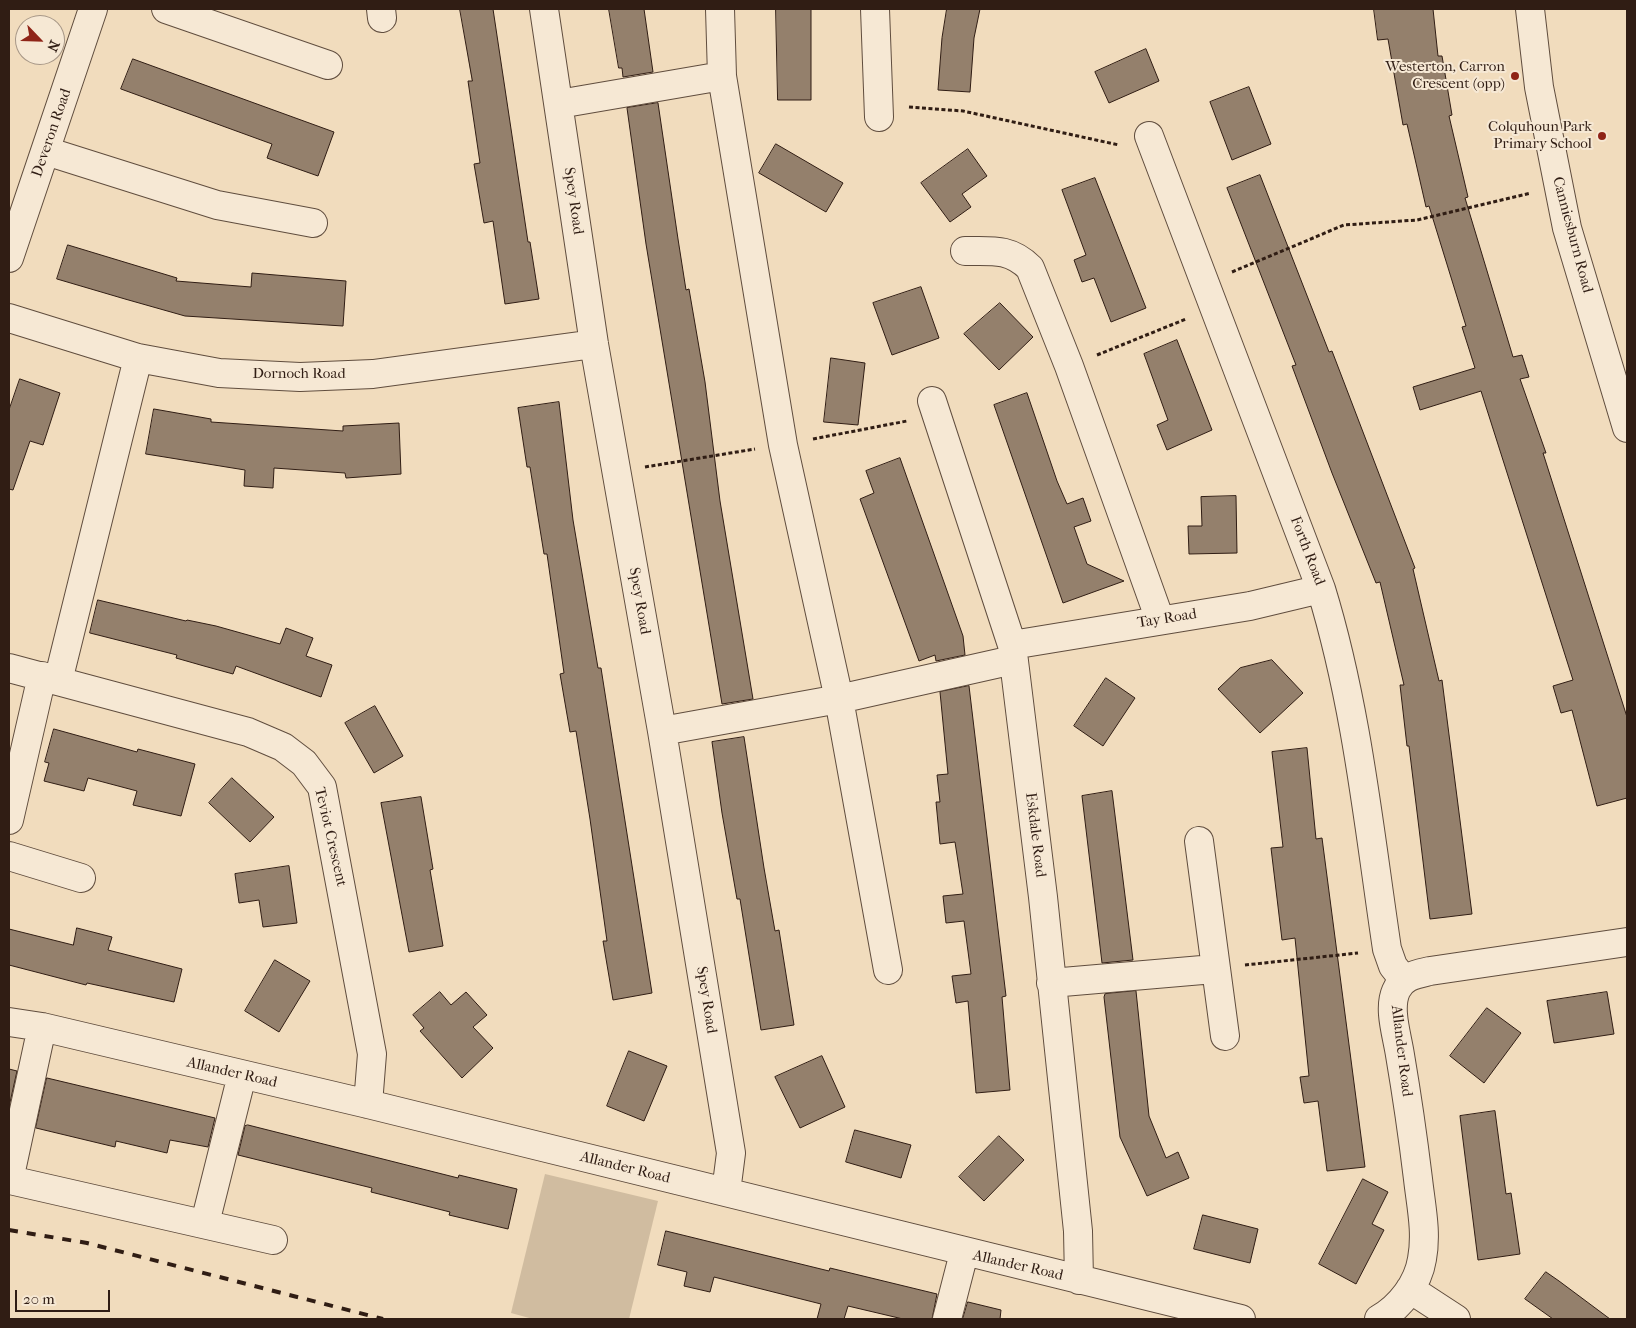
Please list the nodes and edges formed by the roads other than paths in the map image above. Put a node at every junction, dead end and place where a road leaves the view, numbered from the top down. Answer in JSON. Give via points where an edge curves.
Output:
{"nodes":[{"id":1,"x":94,"y":9,"type":"edge"},
{"id":2,"x":166,"y":9,"type":"edge"},
{"id":3,"x":544,"y":9,"type":"edge"},
{"id":4,"x":720,"y":9,"type":"edge"},
{"id":5,"x":875,"y":9,"type":"edge"},
{"id":6,"x":1530,"y":9,"type":"edge"},
{"id":7,"x":328,"y":65,"type":"dead end"},
{"id":8,"x":722,"y":76,"type":"junction"},
{"id":9,"x":558,"y":104,"type":"junction"},
{"id":10,"x":878,"y":111,"type":"road end"},
{"id":11,"x":1152,"y":144,"type":"road end"},
{"id":12,"x":46,"y":152,"type":"junction"},
{"id":13,"x":313,"y":223,"type":"dead end"},
{"id":14,"x":965,"y":251,"type":"dead end"},
{"id":15,"x":9,"y":258,"type":"edge"},
{"id":16,"x":9,"y":318,"type":"edge"},
{"id":17,"x":594,"y":344,"type":"junction"},
{"id":18,"x":138,"y":358,"type":"junction"},
{"id":19,"x":932,"y":401,"type":"dead end"},
{"id":20,"x":1627,"y":428,"type":"edge"},
{"id":21,"x":1321,"y":589,"type":"junction"},
{"id":22,"x":1160,"y":620,"type":"junction"},
{"id":23,"x":1013,"y":653,"type":"junction"},
{"id":24,"x":9,"y":668,"type":"edge"},
{"id":25,"x":50,"y":679,"type":"junction"},
{"id":26,"x":840,"y":699,"type":"junction"},
{"id":27,"x":662,"y":731,"type":"junction"},
{"id":28,"x":9,"y":820,"type":"edge"},
{"id":29,"x":1198,"y":841,"type":"dead end"},
{"id":30,"x":9,"y":856,"type":"edge"},
{"id":31,"x":81,"y":878,"type":"dead end"},
{"id":32,"x":1627,"y":942,"type":"edge"},
{"id":33,"x":1214,"y":969,"type":"junction"},
{"id":34,"x":888,"y":970,"type":"dead end"},
{"id":35,"x":1404,"y":980,"type":"junction"},
{"id":36,"x":1051,"y":983,"type":"junction"},
{"id":37,"x":9,"y":1022,"type":"edge"},
{"id":38,"x":42,"y":1027,"type":"junction"},
{"id":39,"x":1225,"y":1036,"type":"dead end"},
{"id":40,"x":242,"y":1075,"type":"junction"},
{"id":41,"x":368,"y":1104,"type":"junction"},
{"id":42,"x":9,"y":1180,"type":"edge"},
{"id":43,"x":726,"y":1192,"type":"junction"},
{"id":44,"x":205,"y":1223,"type":"junction"},
{"id":45,"x":273,"y":1240,"type":"dead end"},
{"id":46,"x":964,"y":1253,"type":"junction"},
{"id":47,"x":1080,"y":1280,"type":"junction"},
{"id":48,"x":1410,"y":1289,"type":"junction"},
{"id":49,"x":947,"y":1319,"type":"edge"},
{"id":50,"x":1241,"y":1319,"type":"edge"},
{"id":51,"x":1379,"y":1319,"type":"edge"},
{"id":52,"x":1456,"y":1319,"type":"edge"}],
"edges":[{"from":1,"to":12,"type":"street","name":"Deveron Road"},
{"from":2,"to":7,"type":"street"},
{"from":3,"to":9,"type":"street","name":"Spey Road"},
{"from":4,"to":8,"type":"street"},
{"from":5,"to":10,"type":"street"},
{"from":6,"to":20,"type":"street","name":"Canniesburn Road","via":[[1540,87],[1567,228]]},
{"from":8,"to":9,"type":"street"},
{"from":8,"to":26,"type":"street","via":[[783,444]]},
{"from":9,"to":17,"type":"street","name":"Spey Road"},
{"from":11,"to":21,"type":"street","name":"Forth Road"},
{"from":12,"to":13,"type":"street","via":[[217,205]]},
{"from":12,"to":15,"type":"street","name":"Deveron Road"},
{"from":14,"to":22,"type":"street","via":[[1008,252],[1030,268],[1069,366]]},
{"from":16,"to":18,"type":"street","name":"Dornoch Road"},
{"from":17,"to":18,"type":"street","name":"Dornoch Road","via":[[373,374],[300,377],[219,373]]},
{"from":17,"to":27,"type":"street","name":"Spey Road"},
{"from":18,"to":25,"type":"street"},
{"from":19,"to":23,"type":"street","name":"Eskdale Road"},
{"from":21,"to":22,"type":"street","name":"Tay Road","via":[[1250,606]]},
{"from":21,"to":35,"type":"street","name":"Forth Road","via":[[1337,640],[1355,734],[1387,949],[1392,966]]},
{"from":22,"to":23,"type":"street","name":"Tay Road"},
{"from":23,"to":26,"type":"street","name":"Tay Road"},
{"from":23,"to":36,"type":"street","name":"Eskdale Road"},
{"from":24,"to":25,"type":"street","name":"Teviot Crescent"},
{"from":25,"to":28,"type":"street"},
{"from":25,"to":41,"type":"street","name":"Teviot Crescent","via":[[248,732],[283,747],[304,763],[322,787],[372,1054]]},
{"from":26,"to":27,"type":"street","name":"Tay Road"},
{"from":26,"to":34,"type":"street"},
{"from":27,"to":43,"type":"street","name":"Spey Road","via":[[731,1153]]},
{"from":29,"to":33,"type":"street"},
{"from":30,"to":31,"type":"street"},
{"from":32,"to":35,"type":"street","via":[[1430,971],[1413,974]]},
{"from":33,"to":36,"type":"street"},
{"from":33,"to":39,"type":"street"},
{"from":35,"to":48,"type":"street","name":"Allander Road","via":[[1396,989],[1393,1012],[1424,1224],[1422,1260]]},
{"from":36,"to":47,"type":"street","name":"Eskdale Road","via":[[1078,1231]]},
{"from":37,"to":38,"type":"street","name":"Allander Road"},
{"from":38,"to":40,"type":"street","name":"Allander Road"},
{"from":38,"to":42,"type":"street"},
{"from":40,"to":41,"type":"street","name":"Allander Road"},
{"from":40,"to":44,"type":"street"},
{"from":41,"to":43,"type":"street","name":"Allander Road"},
{"from":42,"to":44,"type":"street"},
{"from":43,"to":46,"type":"street","name":"Allander Road"},
{"from":44,"to":45,"type":"street"},
{"from":46,"to":47,"type":"street","name":"Allander Road"},
{"from":46,"to":49,"type":"street"},
{"from":47,"to":50,"type":"street","name":"Allander Road"},
{"from":48,"to":51,"type":"street","name":"Allander Road","via":[[1400,1303]]},
{"from":48,"to":52,"type":"street"}]}
